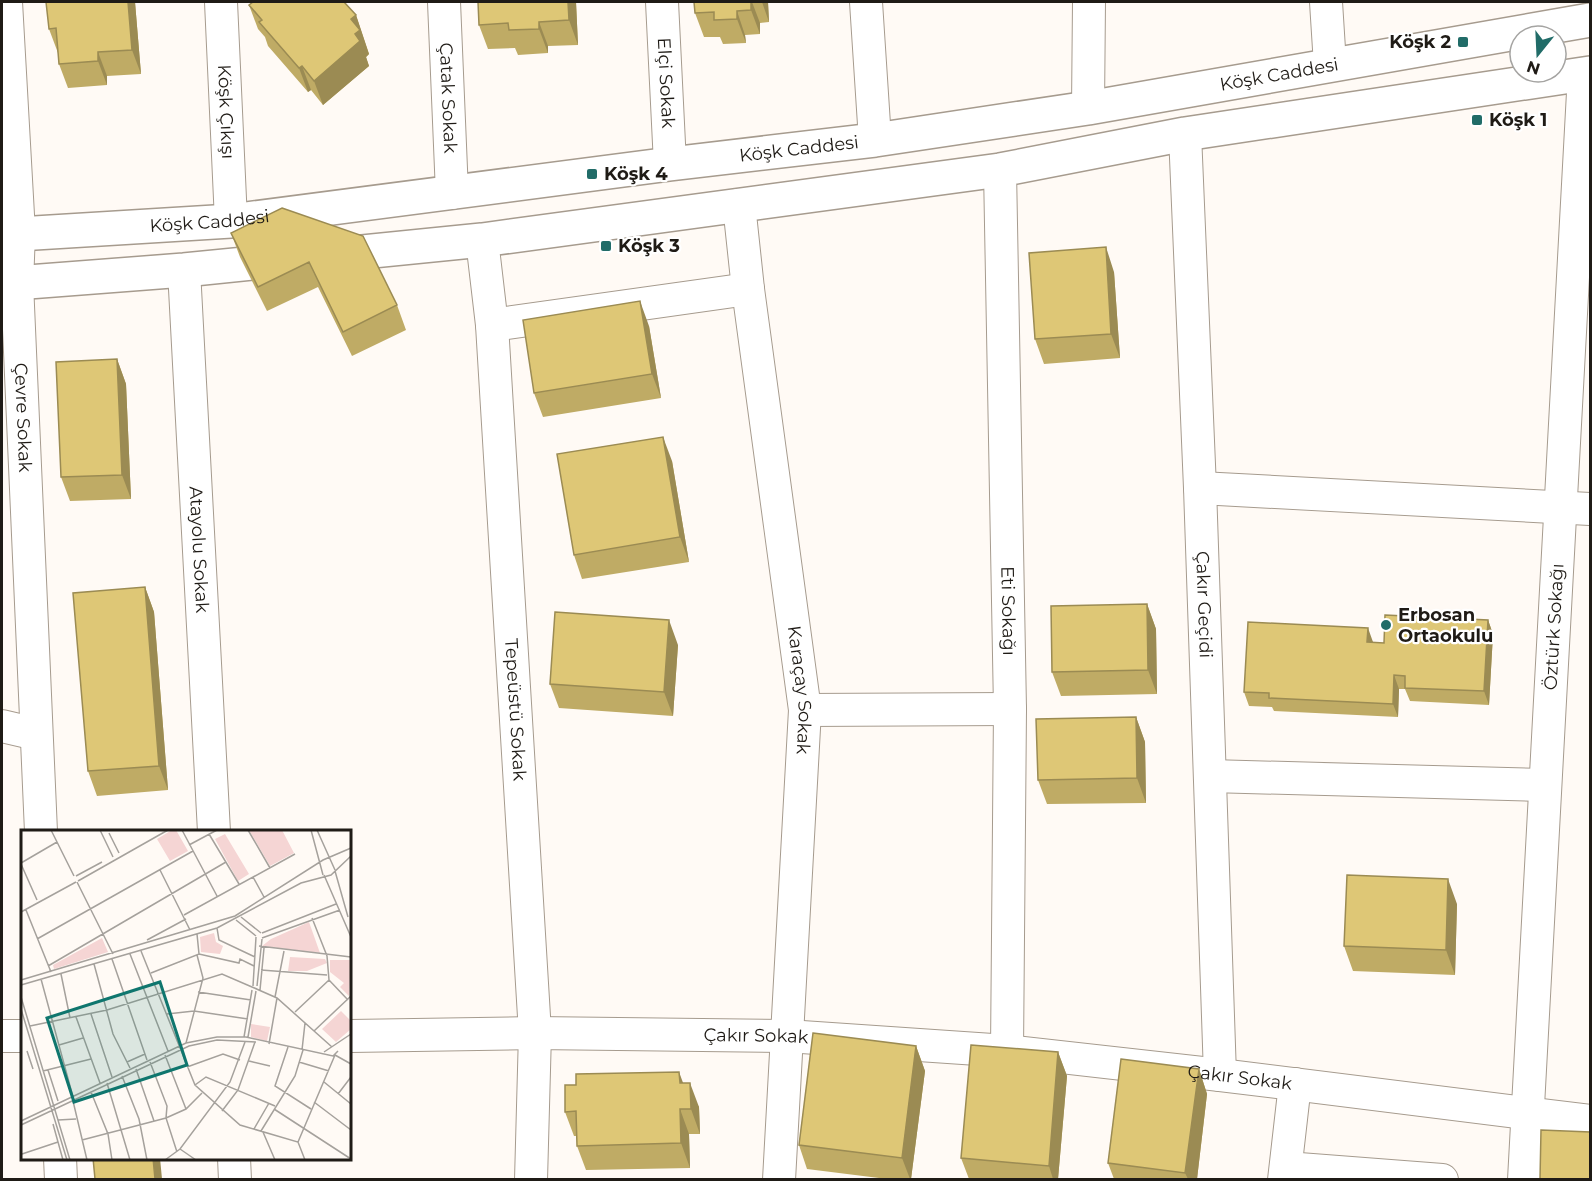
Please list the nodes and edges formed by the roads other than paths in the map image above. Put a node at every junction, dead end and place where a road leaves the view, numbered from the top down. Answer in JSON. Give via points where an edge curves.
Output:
{"nodes":[{"id":1,"x":6,"y":2,"type":"edge"},
{"id":2,"x":221,"y":2,"type":"edge"},
{"id":3,"x":444,"y":2,"type":"edge"},
{"id":4,"x":662,"y":2,"type":"edge"},
{"id":5,"x":866,"y":2,"type":"edge"},
{"id":6,"x":1089,"y":2,"type":"edge"},
{"id":7,"x":1326,"y":2,"type":"edge"},
{"id":8,"x":1590,"y":20,"type":"edge"},
{"id":9,"x":1330,"y":65,"type":"junction"},
{"id":10,"x":1587,"y":74,"type":"edge"},
{"id":11,"x":1088,"y":108,"type":"junction"},
{"id":12,"x":1185,"y":134,"type":"junction"},
{"id":13,"x":875,"y":140,"type":"junction"},
{"id":14,"x":670,"y":164,"type":"junction"},
{"id":15,"x":1000,"y":170,"type":"junction"},
{"id":16,"x":452,"y":193,"type":"junction"},
{"id":17,"x":739,"y":205,"type":"junction"},
{"id":18,"x":231,"y":221,"type":"junction"},
{"id":19,"x":10,"y":234,"type":"edge"},
{"id":20,"x":482,"y":240,"type":"junction"},
{"id":21,"x":184,"y":270,"type":"junction"},
{"id":22,"x":9,"y":284,"type":"edge"},
{"id":23,"x":748,"y":289,"type":"junction"},
{"id":24,"x":492,"y":325,"type":"junction"},
{"id":25,"x":1200,"y":488,"type":"junction"},
{"id":26,"x":1575,"y":508,"type":"edge"},
{"id":27,"x":1010,"y":709,"type":"junction"},
{"id":28,"x":805,"y":710,"type":"junction"},
{"id":29,"x":2,"y":726,"type":"edge"},
{"id":30,"x":36,"y":734,"type":"junction"},
{"id":31,"x":1210,"y":776,"type":"junction"},
{"id":32,"x":1545,"y":785,"type":"junction"},
{"id":33,"x":41,"y":830,"type":"edge"},
{"id":34,"x":214,"y":830,"type":"edge"},
{"id":35,"x":534,"y":1033,"type":"junction"},
{"id":36,"x":2,"y":1036,"type":"edge"},
{"id":37,"x":21,"y":1036,"type":"edge"},
{"id":38,"x":351,"y":1036,"type":"edge"},
{"id":39,"x":787,"y":1036,"type":"junction"},
{"id":40,"x":1007,"y":1051,"type":"junction"},
{"id":41,"x":1220,"y":1075,"type":"junction"},
{"id":42,"x":1295,"y":1084,"type":"junction"},
{"id":43,"x":1526,"y":1113,"type":"junction"},
{"id":44,"x":1590,"y":1121,"type":"edge"},
{"id":45,"x":60,"y":1160,"type":"edge"},
{"id":46,"x":234,"y":1160,"type":"edge"},
{"id":47,"x":1285,"y":1174,"type":"edge"},
{"id":48,"x":61,"y":1179,"type":"edge"},
{"id":49,"x":235,"y":1179,"type":"edge"},
{"id":50,"x":531,"y":1179,"type":"edge"},
{"id":51,"x":779,"y":1179,"type":"edge"},
{"id":52,"x":1442,"y":1179,"type":"edge"},
{"id":53,"x":1524,"y":1179,"type":"edge"}],
"edges":[{"from":1,"to":19,"type":"street","name":"Çevre Sokak"},
{"from":2,"to":18,"type":"street","name":"Köşk Çıkışı"},
{"from":3,"to":16,"type":"street","name":"Çatak Sokak"},
{"from":4,"to":14,"type":"street","name":"Elçi Sokak"},
{"from":5,"to":13,"type":"street"},
{"from":6,"to":11,"type":"street"},
{"from":7,"to":9,"type":"street"},
{"from":8,"to":9,"type":"street","name":"Köşk Caddesi"},
{"from":9,"to":11,"type":"street","name":"Köşk Caddesi"},
{"from":10,"to":12,"type":"street"},
{"from":10,"to":26,"type":"street","name":"Öztürk Sokağı"},
{"from":11,"to":13,"type":"street","name":"Köşk Caddesi"},
{"from":12,"to":15,"type":"street"},
{"from":12,"to":25,"type":"street","name":"Çakır Geçidi"},
{"from":13,"to":14,"type":"street","name":"Köşk Caddesi"},
{"from":14,"to":16,"type":"street","name":"Köşk Caddesi"},
{"from":15,"to":17,"type":"street"},
{"from":15,"to":27,"type":"street","name":"Eti Sokağı"},
{"from":16,"to":18,"type":"street","name":"Köşk Caddesi"},
{"from":17,"to":20,"type":"street"},
{"from":17,"to":23,"type":"street","name":"Karaçay Sokak"},
{"from":18,"to":19,"type":"street","name":"Köşk Caddesi"},
{"from":19,"to":22,"type":"street","name":"Çevre Sokak"},
{"from":20,"to":21,"type":"street"},
{"from":20,"to":24,"type":"street","name":"Tepeüstü Sokak"},
{"from":21,"to":22,"type":"street"},
{"from":21,"to":34,"type":"street","name":"Atayolu Sokak"},
{"from":22,"to":30,"type":"street","name":"Çevre Sokak"},
{"from":23,"to":24,"type":"street"},
{"from":23,"to":28,"type":"street","name":"Karaçay Sokak"},
{"from":24,"to":35,"type":"street","name":"Tepeüstü Sokak"},
{"from":25,"to":26,"type":"street"},
{"from":25,"to":31,"type":"street","name":"Çakır Geçidi"},
{"from":26,"to":32,"type":"street","name":"Öztürk Sokağı"},
{"from":27,"to":28,"type":"street"},
{"from":27,"to":40,"type":"street","name":"Eti Sokağı"},
{"from":28,"to":39,"type":"street","name":"Karaçay Sokak"},
{"from":29,"to":30,"type":"street"},
{"from":30,"to":33,"type":"street","name":"Çevre Sokak"},
{"from":31,"to":32,"type":"street"},
{"from":31,"to":41,"type":"street","name":"Çakır Geçidi"},
{"from":32,"to":43,"type":"street","name":"Öztürk Sokağı"},
{"from":35,"to":38,"type":"street","name":"Çakır Sokak"},
{"from":35,"to":39,"type":"street","name":"Çakır Sokak"},
{"from":35,"to":50,"type":"street","name":"Tepeüstü Sokak"},
{"from":36,"to":37,"type":"street"},
{"from":39,"to":40,"type":"street","name":"Çakır Sokak"},
{"from":39,"to":51,"type":"street","name":"Karaçay Sokak"},
{"from":40,"to":41,"type":"street","name":"Çakır Sokak"},
{"from":41,"to":42,"type":"street","name":"Çakır Sokak"},
{"from":42,"to":43,"type":"street","name":"Çakır Sokak"},
{"from":42,"to":47,"type":"street"},
{"from":43,"to":44,"type":"street","name":"Çakır Sokak"},
{"from":43,"to":53,"type":"street","name":"Öztürk Sokağı"},
{"from":45,"to":48,"type":"street"},
{"from":46,"to":49,"type":"street"},
{"from":47,"to":52,"type":"street"}]}
